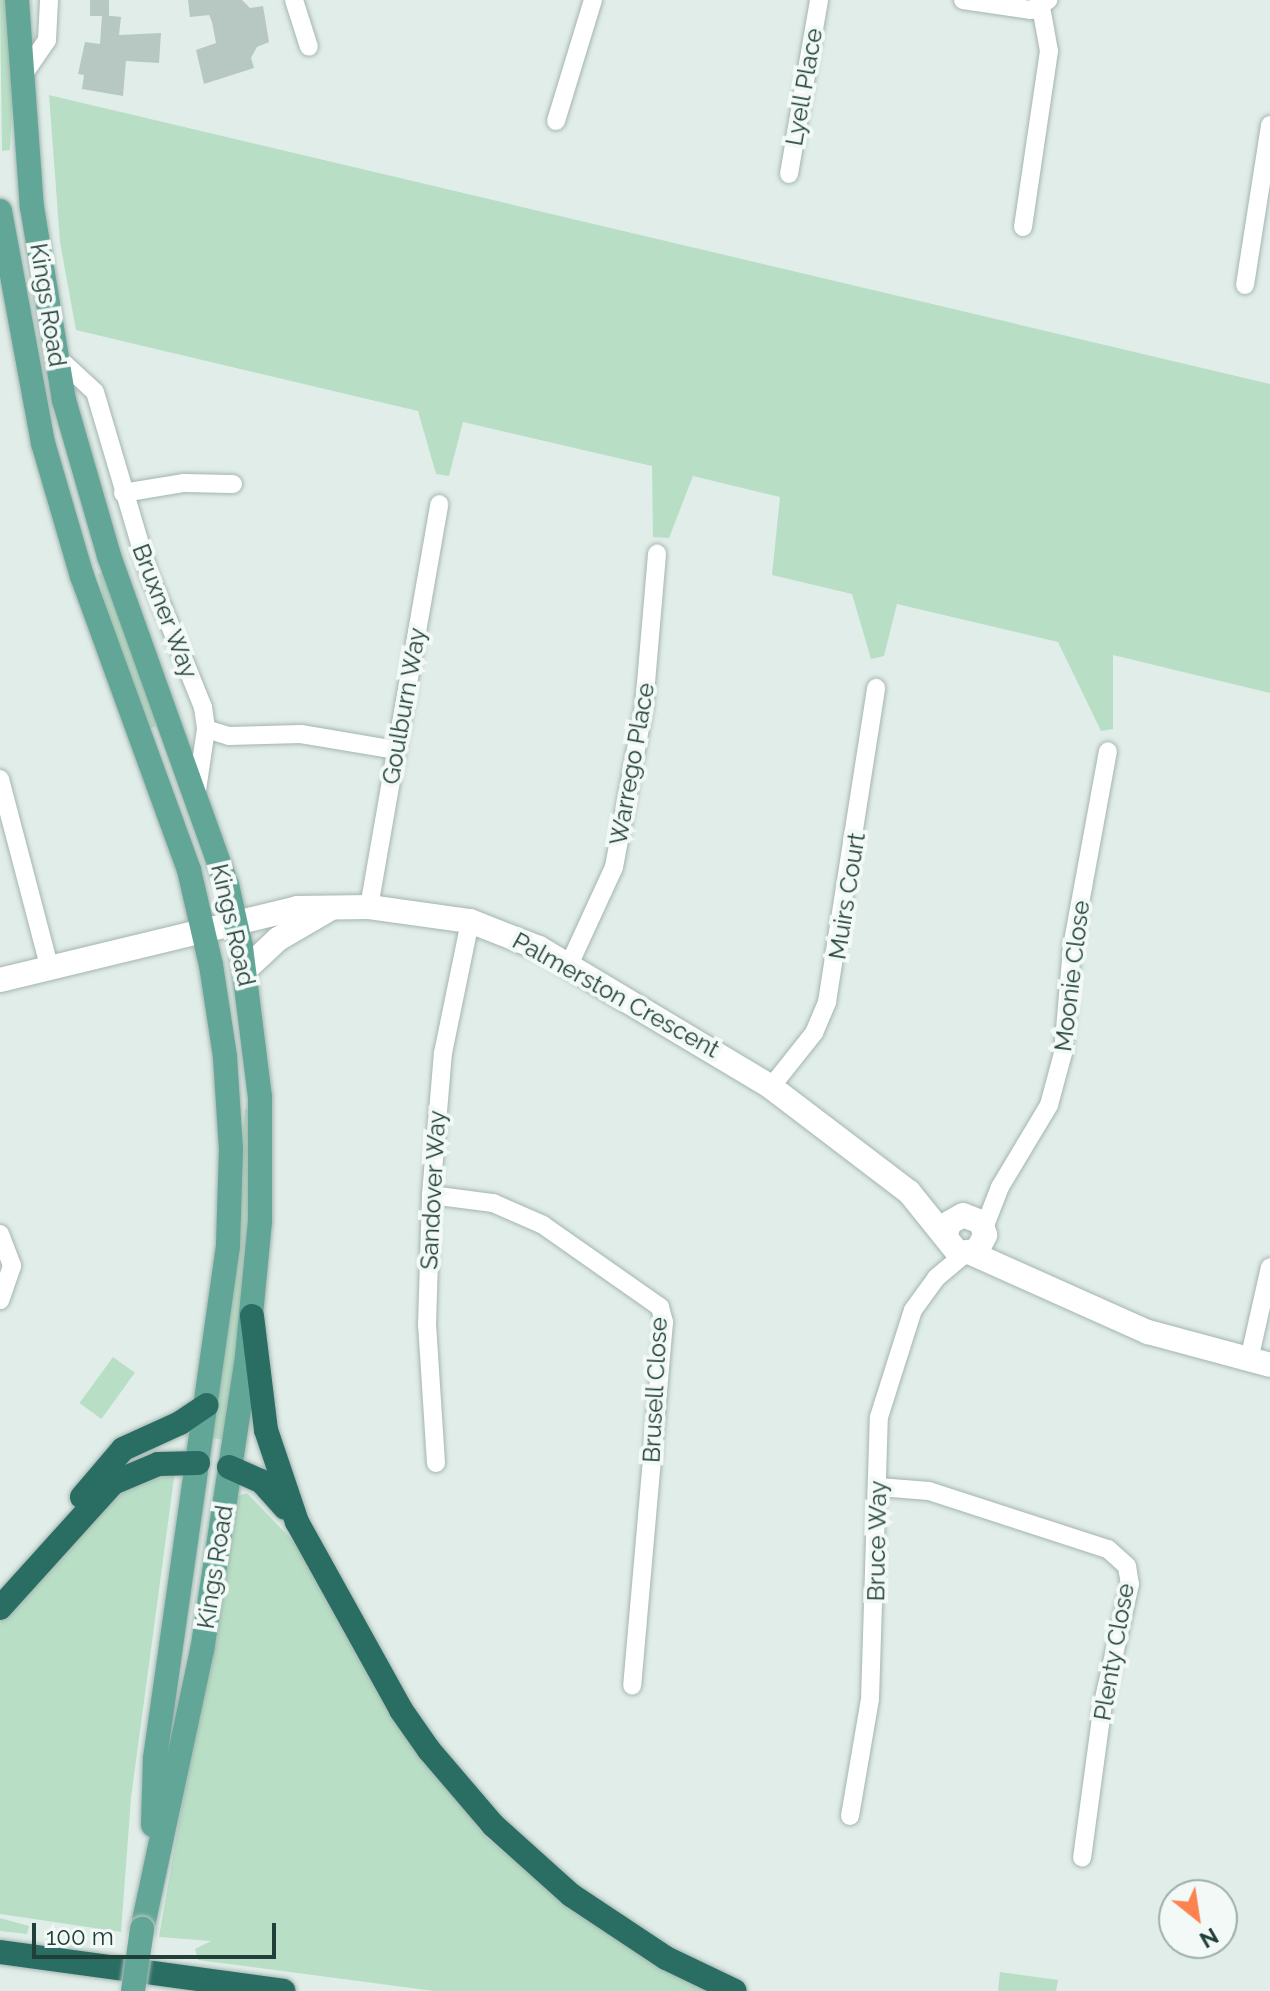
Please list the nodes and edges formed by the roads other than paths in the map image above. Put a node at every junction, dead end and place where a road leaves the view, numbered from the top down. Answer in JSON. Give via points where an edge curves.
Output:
{"nodes":[{"id":1,"x":17,"y":0,"type":"edge"},
{"id":2,"x":49,"y":0,"type":"edge"},
{"id":3,"x":294,"y":0,"type":"edge"},
{"id":4,"x":593,"y":0,"type":"edge"},
{"id":5,"x":819,"y":0,"type":"edge"},
{"id":6,"x":963,"y":0,"type":"edge"},
{"id":7,"x":1044,"y":3,"type":"edge"},
{"id":8,"x":309,"y":47,"type":"dead end"},
{"id":9,"x":21,"y":78,"type":"junction"},
{"id":10,"x":556,"y":121,"type":"dead end"},
{"id":11,"x":1270,"y":125,"type":"edge"},
{"id":12,"x":789,"y":174,"type":"dead end"},
{"id":13,"x":0,"y":211,"type":"edge"},
{"id":14,"x":1023,"y":227,"type":"dead end"},
{"id":15,"x":1245,"y":285,"type":"dead end"},
{"id":16,"x":55,"y":355,"type":"junction"},
{"id":17,"x":23,"y":358,"type":"junction"},
{"id":18,"x":233,"y":484,"type":"dead end"},
{"id":19,"x":123,"y":493,"type":"junction"},
{"id":20,"x":439,"y":504,"type":"dead end"},
{"id":21,"x":657,"y":554,"type":"dead end"},
{"id":22,"x":876,"y":688,"type":"dead end"},
{"id":23,"x":206,"y":729,"type":"junction"},
{"id":24,"x":397,"y":750,"type":"junction"},
{"id":25,"x":1108,"y":751,"type":"dead end"},
{"id":26,"x":0,"y":779,"type":"edge"},
{"id":27,"x":197,"y":790,"type":"junction"},
{"id":28,"x":334,"y":907,"type":"junction"},
{"id":29,"x":369,"y":907,"type":"junction"},
{"id":30,"x":470,"y":921,"type":"junction"},
{"id":31,"x":236,"y":922,"type":"junction"},
{"id":32,"x":204,"y":933,"type":"junction"},
{"id":33,"x":569,"y":965,"type":"junction"},
{"id":34,"x":50,"y":969,"type":"junction"},
{"id":35,"x":245,"y":970,"type":"junction"},
{"id":36,"x":0,"y":980,"type":"edge"},
{"id":37,"x":771,"y":1087,"type":"junction"},
{"id":38,"x":1000,"y":1187,"type":"junction"},
{"id":39,"x":431,"y":1195,"type":"junction"},
{"id":40,"x":954,"y":1226,"type":"junction"},
{"id":41,"x":0,"y":1234,"type":"edge"},
{"id":42,"x":977,"y":1243,"type":"junction"},
{"id":43,"x":1270,"y":1267,"type":"edge"},
{"id":44,"x":936,"y":1278,"type":"junction"},
{"id":45,"x":0,"y":1300,"type":"edge"},
{"id":46,"x":252,"y":1316,"type":"junction"},
{"id":47,"x":1259,"y":1363,"type":"edge"},
{"id":48,"x":207,"y":1405,"type":"junction"},
{"id":49,"x":198,"y":1463,"type":"junction"},
{"id":50,"x":436,"y":1463,"type":"dead end"},
{"id":51,"x":229,"y":1467,"type":"junction"},
{"id":52,"x":879,"y":1487,"type":"junction"},
{"id":53,"x":297,"y":1522,"type":"junction"},
{"id":54,"x":41,"y":1563,"type":"junction"},
{"id":55,"x":0,"y":1608,"type":"edge"},
{"id":56,"x":632,"y":1686,"type":"dead end"},
{"id":57,"x":850,"y":1816,"type":"dead end"},
{"id":58,"x":1082,"y":1858,"type":"dead end"},
{"id":59,"x":152,"y":1867,"type":"junction"},
{"id":60,"x":0,"y":1952,"type":"edge"},
{"id":61,"x":133,"y":1991,"type":"edge"},
{"id":62,"x":283,"y":1991,"type":"edge"},
{"id":63,"x":735,"y":1991,"type":"edge"}],
"edges":[{"from":1,"to":9,"type":"main road","name":"Kings Road"},
{"from":2,"to":9,"type":"street","via":[[47,40]]},
{"from":3,"to":8,"type":"street"},
{"from":4,"to":10,"type":"street"},
{"from":5,"to":12,"type":"street","name":"Lyell Place"},
{"from":6,"to":7,"type":"street"},
{"from":7,"to":14,"type":"street","via":[[1049,51]]},
{"from":9,"to":16,"type":"main road","name":"Kings Road","via":[[32,207]]},
{"from":11,"to":15,"type":"street"},
{"from":13,"to":17,"type":"main road","name":"Kings Road"},
{"from":16,"to":17,"type":"main road"},
{"from":16,"to":19,"type":"street","name":"Bruxner Way","via":[[73,365],[95,392]]},
{"from":16,"to":27,"type":"main road","name":"Kings Road","via":[[109,556]]},
{"from":17,"to":32,"type":"main road","name":"Kings Road","via":[[60,507],[171,817]]},
{"from":18,"to":19,"type":"street","via":[[184,483]]},
{"from":19,"to":23,"type":"street","name":"Bruxner Way","via":[[203,707]]},
{"from":20,"to":24,"type":"street","name":"Goulburn Way"},
{"from":21,"to":33,"type":"street","name":"Warrego Place","via":[[644,706],[614,867]]},
{"from":22,"to":37,"type":"street","name":"Muirs Court","via":[[827,1002],[814,1033]]},
{"from":23,"to":24,"type":"street","via":[[229,736],[301,734]]},
{"from":23,"to":27,"type":"street","name":"Bruxner Way"},
{"from":24,"to":29,"type":"street","name":"Goulburn Way"},
{"from":25,"to":38,"type":"street","name":"Moonie Close","via":[[1072,947],[1063,1053],[1049,1105]]},
{"from":26,"to":34,"type":"street"},
{"from":27,"to":31,"type":"main road","name":"Kings Road"},
{"from":28,"to":29,"type":"street","name":"Palmerston Crescent"},
{"from":28,"to":31,"type":"street","name":"Palmerston Crescent","via":[[297,908]]},
{"from":28,"to":35,"type":"street","via":[[278,939]]},
{"from":29,"to":30,"type":"street","name":"Palmerston Crescent"},
{"from":30,"to":33,"type":"street","name":"Palmerston Crescent"},
{"from":30,"to":39,"type":"street","name":"Sandover Way","via":[[443,1053]]},
{"from":31,"to":32,"type":"street","name":"Palmerston Crescent"},
{"from":31,"to":35,"type":"main road","name":"Kings Road"},
{"from":32,"to":34,"type":"street","name":"Palmerston Crescent"},
{"from":32,"to":48,"type":"main road","name":"Kings Road","via":[[220,1020],[231,1149],[228,1246]]},
{"from":33,"to":37,"type":"street","name":"Palmerston Crescent"},
{"from":34,"to":36,"type":"street","name":"Palmerston Crescent"},
{"from":35,"to":46,"type":"main road","name":"Kings Road","via":[[261,1144]]},
{"from":37,"to":40,"type":"street","name":"Palmerston Crescent"},
{"from":38,"to":40,"type":"street","name":"Moonie Close"},
{"from":38,"to":42,"type":"street","name":"Moonie Close"},
{"from":39,"to":50,"type":"street","name":"Sandover Way","via":[[427,1325]]},
{"from":39,"to":56,"type":"street","name":"Brusell Close","via":[[493,1203],[543,1225],[660,1307],[664,1322]]},
{"from":40,"to":42,"type":"street","via":[[976,1218]]},
{"from":40,"to":42,"type":"street","via":[[953,1250]]},
{"from":40,"to":44,"type":"street","name":"Bruce Way"},
{"from":41,"to":45,"type":"street","via":[[12,1266]]},
{"from":42,"to":44,"type":"street","name":"Bruce Way"},
{"from":42,"to":47,"type":"street","via":[[1029,1277],[1148,1332]]},
{"from":43,"to":47,"type":"street"},
{"from":44,"to":52,"type":"street","name":"Bruce Way","via":[[913,1310],[898,1347],[879,1417]]},
{"from":46,"to":51,"type":"main road","name":"Kings Road"},
{"from":46,"to":53,"type":"highway","via":[[266,1430]]},
{"from":48,"to":49,"type":"main road","name":"Kings Road"},
{"from":48,"to":54,"type":"highway","via":[[113,1457]]},
{"from":49,"to":51,"type":"main road"},
{"from":49,"to":54,"type":"highway","via":[[173,1461],[122,1477]]},
{"from":49,"to":59,"type":"main road","name":"Kings Road","via":[[155,1758]]},
{"from":51,"to":53,"type":"highway","via":[[261,1481]]},
{"from":51,"to":59,"type":"main road","name":"Kings Road","via":[[192,1702]]},
{"from":52,"to":57,"type":"street","name":"Bruce Way","via":[[870,1699]]},
{"from":52,"to":58,"type":"street","name":"Plenty Close","via":[[929,1491],[1108,1549],[1127,1566],[1130,1584],[1103,1703]]},
{"from":53,"to":63,"type":"highway","via":[[401,1710],[465,1795],[571,1895],[666,1958]]},
{"from":54,"to":55,"type":"highway"},
{"from":59,"to":61,"type":"main road","name":"Kings Road","bridge":true},
{"from":60,"to":62,"type":"highway"}]}
